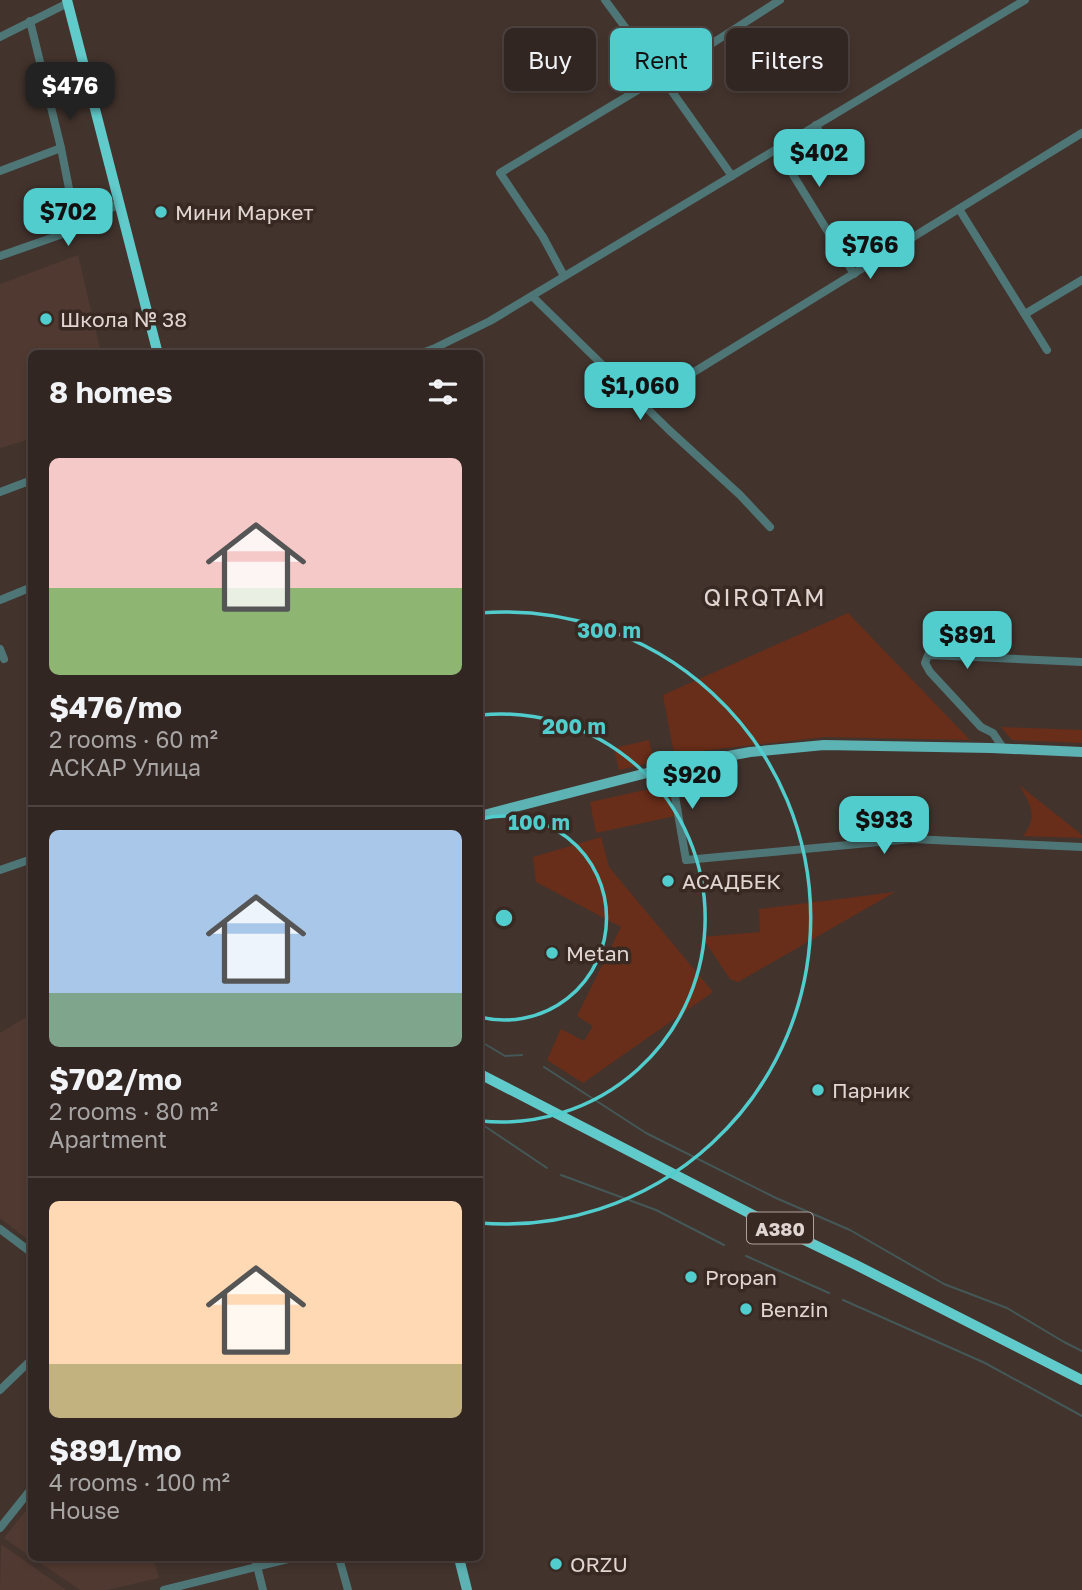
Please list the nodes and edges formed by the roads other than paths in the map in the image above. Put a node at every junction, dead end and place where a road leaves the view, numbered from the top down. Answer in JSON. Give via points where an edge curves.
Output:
{"nodes":[{"id":1,"x":605,"y":0,"type":"edge"},
{"id":2,"x":780,"y":0,"type":"edge"},
{"id":3,"x":1025,"y":0,"type":"edge"},
{"id":4,"x":67,"y":2,"type":"edge"},
{"id":5,"x":30,"y":22,"type":"junction"},
{"id":6,"x":626,"y":28,"type":"edge"},
{"id":7,"x":0,"y":37,"type":"edge"},
{"id":8,"x":712,"y":44,"type":"edge"},
{"id":9,"x":637,"y":91,"type":"edge"},
{"id":10,"x":672,"y":91,"type":"edge"},
{"id":11,"x":816,"y":125,"type":"junction"},
{"id":12,"x":1082,"y":134,"type":"edge"},
{"id":13,"x":61,"y":148,"type":"junction"},
{"id":14,"x":0,"y":170,"type":"edge"},
{"id":15,"x":732,"y":176,"type":"junction"},
{"id":16,"x":118,"y":204,"type":"junction"},
{"id":17,"x":959,"y":209,"type":"junction"},
{"id":18,"x":77,"y":229,"type":"junction"},
{"id":19,"x":0,"y":256,"type":"edge"},
{"id":20,"x":854,"y":274,"type":"junction"},
{"id":21,"x":565,"y":276,"type":"junction"},
{"id":22,"x":1082,"y":280,"type":"edge"},
{"id":23,"x":532,"y":296,"type":"junction"},
{"id":24,"x":1025,"y":314,"type":"junction"},
{"id":25,"x":157,"y":350,"type":"edge"},
{"id":26,"x":430,"y":350,"type":"edge"},
{"id":27,"x":1047,"y":350,"type":"dead end"},
{"id":28,"x":642,"y":404,"type":"junction"},
{"id":29,"x":28,"y":482,"type":"edge"},
{"id":30,"x":0,"y":492,"type":"edge"},
{"id":31,"x":770,"y":527,"type":"dead end"},
{"id":32,"x":28,"y":589,"type":"edge"},
{"id":33,"x":0,"y":600,"type":"edge"},
{"id":34,"x":0,"y":649,"type":"edge"},
{"id":35,"x":4,"y":659,"type":"dead end"},
{"id":36,"x":1082,"y":662,"type":"edge"},
{"id":37,"x":1003,"y":748,"type":"junction"},
{"id":38,"x":1082,"y":752,"type":"edge"},
{"id":39,"x":670,"y":767,"type":"junction"},
{"id":40,"x":483,"y":815,"type":"edge"},
{"id":41,"x":1082,"y":847,"type":"edge"},
{"id":42,"x":28,"y":860,"type":"edge"},
{"id":43,"x":0,"y":870,"type":"edge"},
{"id":44,"x":483,"y":1076,"type":"edge"},
{"id":45,"x":0,"y":1229,"type":"edge"},
{"id":46,"x":28,"y":1249,"type":"edge"},
{"id":47,"x":28,"y":1363,"type":"edge"},
{"id":48,"x":1082,"y":1380,"type":"edge"},
{"id":49,"x":0,"y":1390,"type":"edge"},
{"id":50,"x":28,"y":1493,"type":"edge"},
{"id":51,"x":0,"y":1528,"type":"edge"},
{"id":52,"x":256,"y":1561,"type":"edge"},
{"id":53,"x":280,"y":1561,"type":"edge"},
{"id":54,"x":340,"y":1561,"type":"edge"},
{"id":55,"x":460,"y":1561,"type":"edge"},
{"id":56,"x":257,"y":1567,"type":"junction"},
{"id":57,"x":164,"y":1590,"type":"edge"},
{"id":58,"x":263,"y":1590,"type":"edge"},
{"id":59,"x":348,"y":1590,"type":"edge"},
{"id":60,"x":467,"y":1590,"type":"edge"}],
"edges":[{"from":1,"to":6,"type":"street"},
{"from":2,"to":8,"type":"street"},
{"from":3,"to":11,"type":"street"},
{"from":4,"to":5,"type":"street"},
{"from":4,"to":16,"type":"highway"},
{"from":5,"to":7,"type":"street"},
{"from":5,"to":13,"type":"street"},
{"from":9,"to":21,"type":"street","via":[[500,173]]},
{"from":10,"to":15,"type":"street"},
{"from":11,"to":15,"type":"street"},
{"from":11,"to":20,"type":"street","via":[[821,143],[792,159],[790,170]]},
{"from":12,"to":17,"type":"street"},
{"from":13,"to":14,"type":"street"},
{"from":13,"to":18,"type":"street"},
{"from":15,"to":21,"type":"street"},
{"from":16,"to":18,"type":"street"},
{"from":16,"to":25,"type":"highway"},
{"from":17,"to":20,"type":"street"},
{"from":17,"to":24,"type":"street"},
{"from":18,"to":19,"type":"street"},
{"from":20,"to":28,"type":"street"},
{"from":21,"to":23,"type":"street"},
{"from":22,"to":24,"type":"street"},
{"from":23,"to":26,"type":"street"},
{"from":23,"to":28,"type":"street"},
{"from":24,"to":27,"type":"street"},
{"from":28,"to":31,"type":"street"},
{"from":29,"to":30,"type":"street"},
{"from":32,"to":33,"type":"street"},
{"from":34,"to":35,"type":"street"},
{"from":36,"to":37,"type":"street","via":[[928,655],[925,663],[930,672]]},
{"from":37,"to":38,"type":"main road"},
{"from":37,"to":39,"type":"main road","via":[[824,745],[750,752]]},
{"from":39,"to":40,"type":"main road"},
{"from":39,"to":41,"type":"street","via":[[686,860],[912,839]]},
{"from":42,"to":43,"type":"street"},
{"from":44,"to":48,"type":"highway","number":"A380"},
{"from":45,"to":46,"type":"street"},
{"from":47,"to":49,"type":"street"},
{"from":50,"to":51,"type":"street"},
{"from":52,"to":56,"type":"street"},
{"from":53,"to":56,"type":"street"},
{"from":54,"to":59,"type":"street"},
{"from":55,"to":60,"type":"main road"},
{"from":56,"to":57,"type":"street"},
{"from":56,"to":58,"type":"street"}]}
